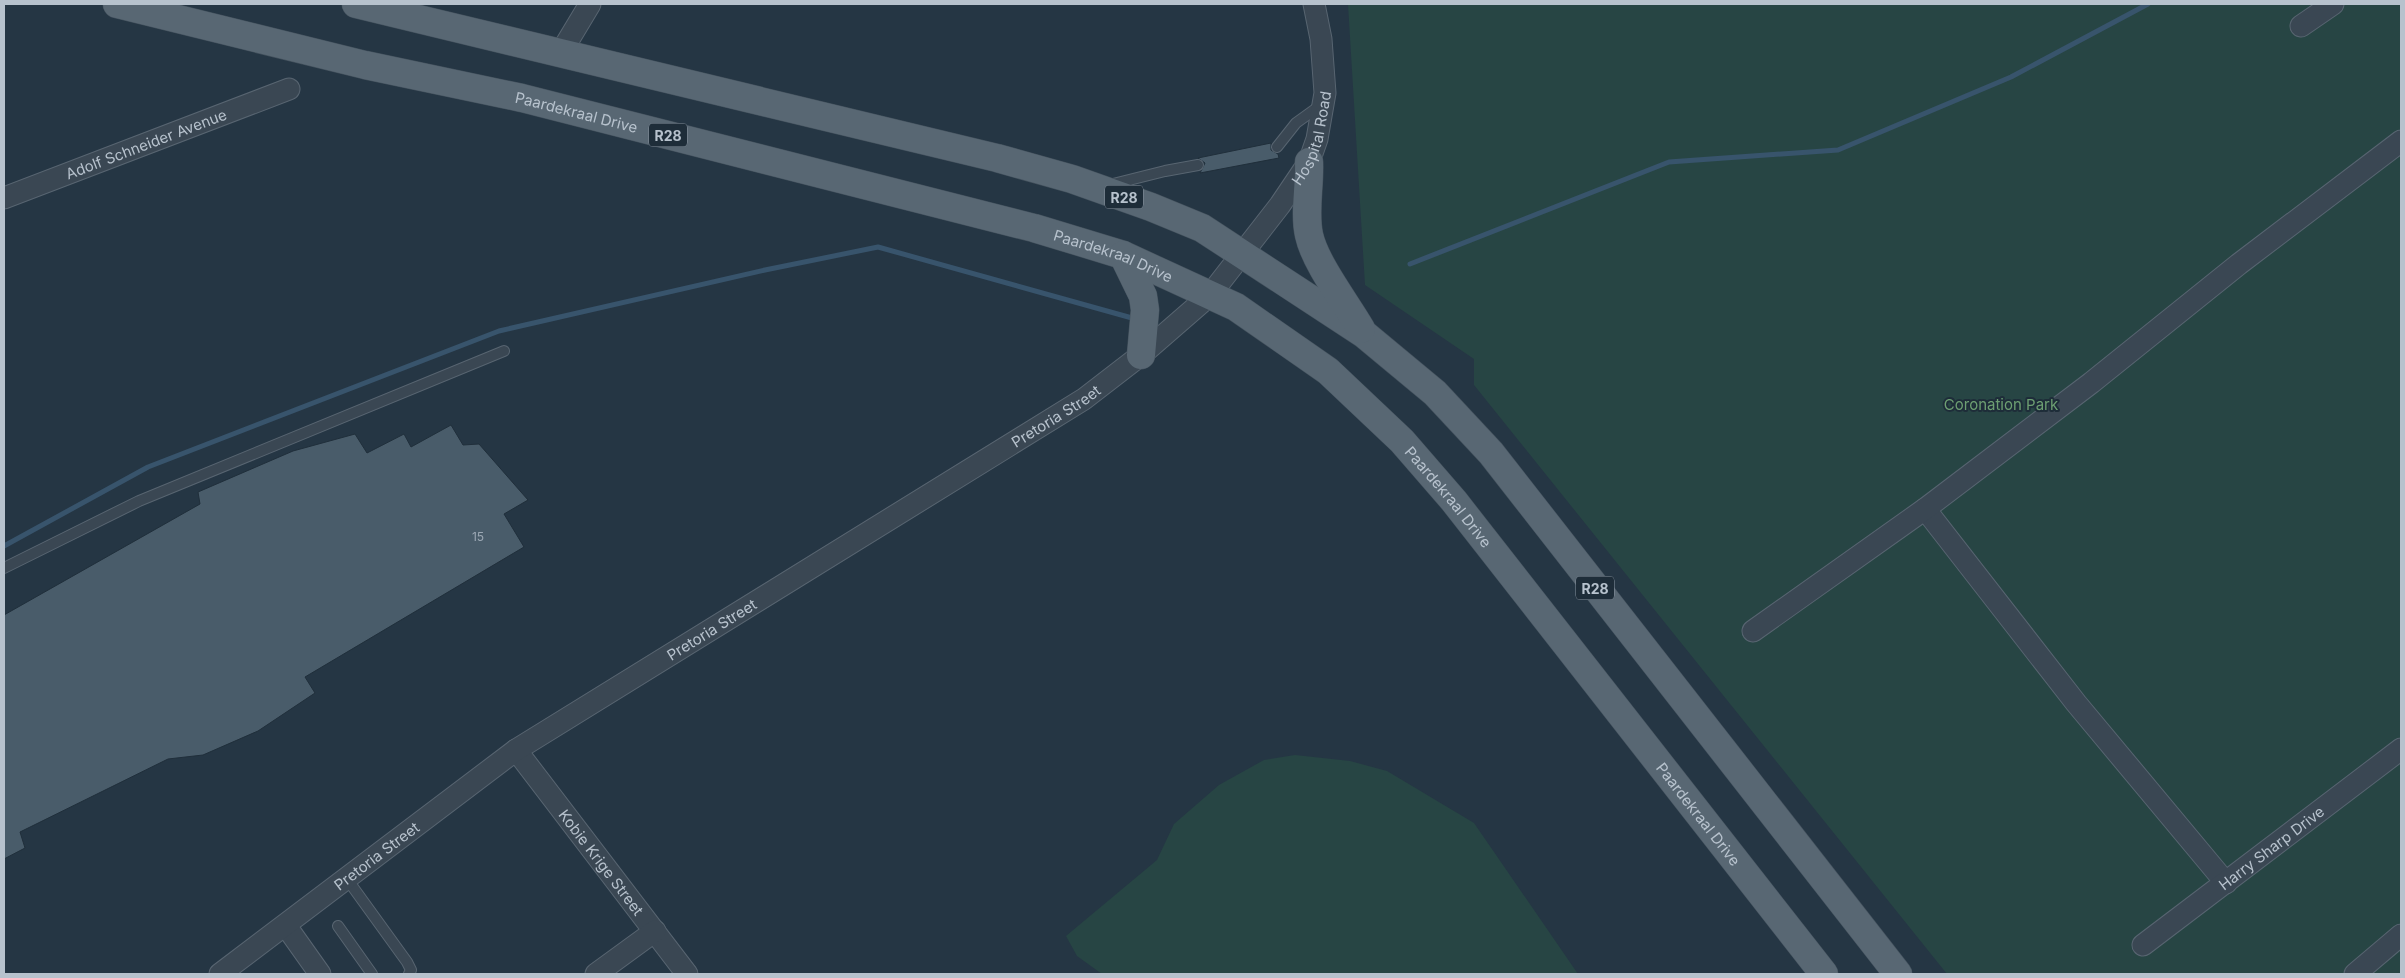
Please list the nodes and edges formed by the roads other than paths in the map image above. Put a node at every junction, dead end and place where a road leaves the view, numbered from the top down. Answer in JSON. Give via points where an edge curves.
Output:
{"nodes":[{"id":1,"x":117,"y":4,"type":"edge"},
{"id":2,"x":356,"y":4,"type":"edge"},
{"id":3,"x":590,"y":4,"type":"edge"},
{"id":4,"x":1314,"y":4,"type":"edge"},
{"id":5,"x":2333,"y":4,"type":"edge"},
{"id":6,"x":2301,"y":26,"type":"dead end"},
{"id":7,"x":560,"y":54,"type":"junction"},
{"id":8,"x":289,"y":89,"type":"dead end"},
{"id":9,"x":1323,"y":103,"type":"junction"},
{"id":10,"x":2401,"y":141,"type":"edge"},
{"id":11,"x":1277,"y":147,"type":"dead end"},
{"id":12,"x":1310,"y":162,"type":"junction"},
{"id":13,"x":1198,"y":165,"type":"dead end"},
{"id":14,"x":1098,"y":188,"type":"junction"},
{"id":15,"x":4,"y":198,"type":"edge"},
{"id":16,"x":1242,"y":254,"type":"junction"},
{"id":17,"x":1123,"y":255,"type":"junction"},
{"id":18,"x":1210,"y":295,"type":"junction"},
{"id":19,"x":1364,"y":334,"type":"junction"},
{"id":20,"x":504,"y":351,"type":"dead end"},
{"id":21,"x":1141,"y":354,"type":"junction"},
{"id":22,"x":1925,"y":509,"type":"junction"},
{"id":23,"x":4,"y":568,"type":"edge"},
{"id":24,"x":1753,"y":630,"type":"dead end"},
{"id":25,"x":516,"y":750,"type":"junction"},
{"id":26,"x":2401,"y":750,"type":"edge"},
{"id":27,"x":347,"y":879,"type":"junction"},
{"id":28,"x":2226,"y":883,"type":"junction"},
{"id":29,"x":286,"y":926,"type":"junction"},
{"id":30,"x":338,"y":926,"type":"dead end"},
{"id":31,"x":655,"y":931,"type":"junction"},
{"id":32,"x":2401,"y":935,"type":"edge"},
{"id":33,"x":2143,"y":945,"type":"dead end"},
{"id":34,"x":220,"y":974,"type":"edge"},
{"id":35,"x":320,"y":974,"type":"edge"},
{"id":36,"x":372,"y":974,"type":"edge"},
{"id":37,"x":409,"y":974,"type":"edge"},
{"id":38,"x":596,"y":974,"type":"edge"},
{"id":39,"x":686,"y":974,"type":"edge"},
{"id":40,"x":1824,"y":974,"type":"edge"},
{"id":41,"x":1898,"y":974,"type":"edge"},
{"id":42,"x":2354,"y":974,"type":"edge"}],
"edges":[{"from":1,"to":17,"type":"main road","name":"Paardekraal Drive","number":"R28","via":[[522,98],[1034,228]]},
{"from":2,"to":7,"type":"main road","number":"R28"},
{"from":3,"to":7,"type":"street"},
{"from":4,"to":9,"type":"street","name":"Hospital Road","via":[[1321,39]]},
{"from":5,"to":6,"type":"street"},
{"from":7,"to":14,"type":"main road","number":"R28","via":[[997,158]]},
{"from":8,"to":15,"type":"street","name":"Adolf Schneider Avenue"},
{"from":9,"to":11,"type":"lane","via":[[1296,123]]},
{"from":9,"to":12,"type":"street","name":"Hospital Road"},
{"from":10,"to":22,"type":"street"},
{"from":12,"to":16,"type":"street","name":"Hospital Road"},
{"from":12,"to":19,"type":"main road","via":[[1309,236],[1316,255]]},
{"from":13,"to":14,"type":"lane"},
{"from":14,"to":16,"type":"main road","number":"R28","via":[[1202,228]]},
{"from":16,"to":18,"type":"street","name":"Hospital Road"},
{"from":16,"to":19,"type":"main road","number":"R28"},
{"from":17,"to":18,"type":"main road","name":"Paardekraal Drive","number":"R28"},
{"from":17,"to":21,"type":"main road","via":[[1143,296]]},
{"from":18,"to":21,"type":"street","name":"Pretoria Street"},
{"from":18,"to":40,"type":"main road","name":"Paardekraal Drive","number":"R28","via":[[1236,307],[1328,371],[1402,441],[1454,501]]},
{"from":19,"to":41,"type":"main road","number":"R28","via":[[1435,393],[1491,453]]},
{"from":20,"to":23,"type":"lane","via":[[139,501]]},
{"from":21,"to":25,"type":"street","name":"Pretoria Street","via":[[1084,399],[1022,439]]},
{"from":22,"to":24,"type":"street"},
{"from":22,"to":28,"type":"street","via":[[2076,703]]},
{"from":25,"to":27,"type":"street","name":"Pretoria Street"},
{"from":25,"to":31,"type":"street","name":"Kobie Krige Street"},
{"from":26,"to":28,"type":"street","name":"Harry Sharp Drive"},
{"from":27,"to":29,"type":"street","name":"Pretoria Street"},
{"from":27,"to":37,"type":"lane","via":[[407,962],[411,970]]},
{"from":28,"to":33,"type":"street","name":"Harry Sharp Drive"},
{"from":29,"to":34,"type":"street","name":"Pretoria Street"},
{"from":29,"to":35,"type":"street"},
{"from":30,"to":36,"type":"lane"},
{"from":31,"to":38,"type":"street"},
{"from":31,"to":39,"type":"street","name":"Kobie Krige Street"},
{"from":32,"to":42,"type":"street"}]}
